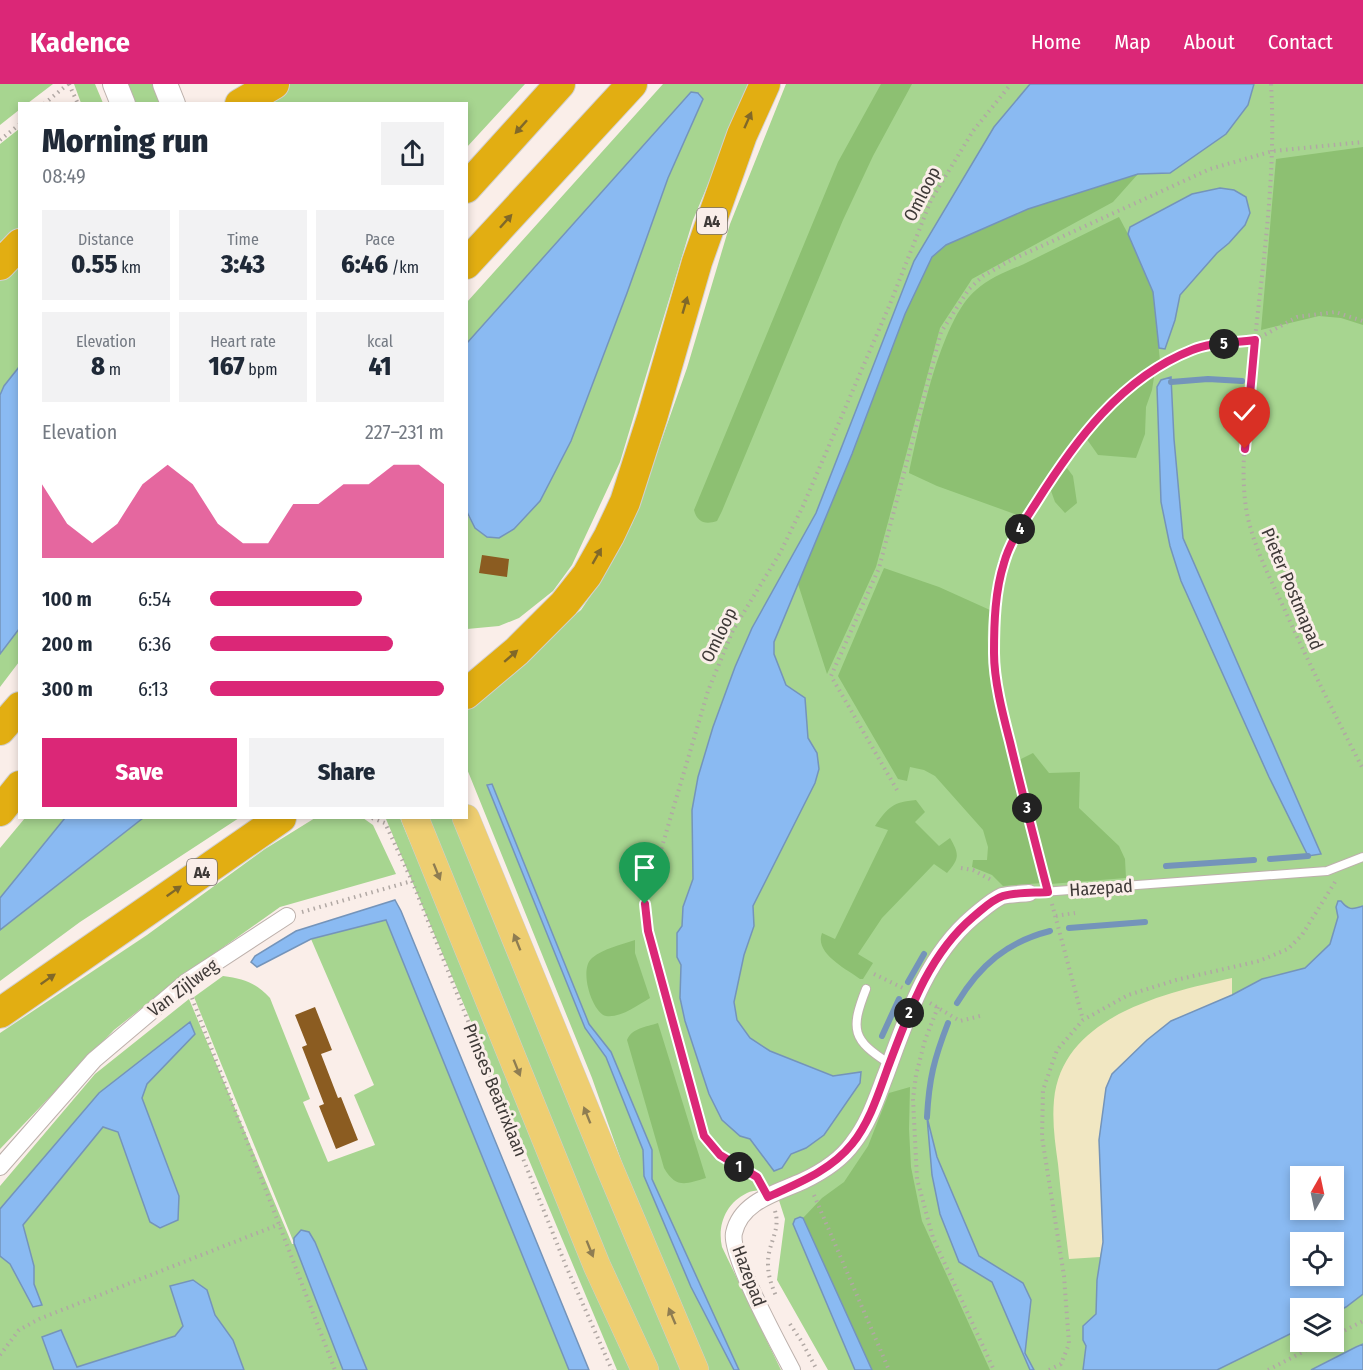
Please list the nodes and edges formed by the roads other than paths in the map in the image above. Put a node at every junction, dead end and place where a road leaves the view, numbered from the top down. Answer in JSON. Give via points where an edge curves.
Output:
{"nodes":[{"id":1,"x":115,"y":84,"type":"edge"},
{"id":2,"x":165,"y":84,"type":"edge"},
{"id":3,"x":274,"y":84,"type":"edge"},
{"id":4,"x":560,"y":84,"type":"edge"},
{"id":5,"x":632,"y":84,"type":"edge"},
{"id":6,"x":765,"y":84,"type":"edge"},
{"id":7,"x":122,"y":102,"type":"edge"},
{"id":8,"x":172,"y":102,"type":"edge"},
{"id":9,"x":243,"y":102,"type":"edge"},
{"id":10,"x":468,"y":186,"type":"edge"},
{"id":11,"x":18,"y":246,"type":"edge"},
{"id":12,"x":468,"y":262,"type":"edge"},
{"id":13,"x":0,"y":265,"type":"edge"},
{"id":14,"x":468,"y":692,"type":"edge"},
{"id":15,"x":18,"y":709,"type":"edge"},
{"id":16,"x":0,"y":730,"type":"edge"},
{"id":17,"x":18,"y":788,"type":"edge"},
{"id":18,"x":0,"y":811,"type":"edge"},
{"id":19,"x":280,"y":819,"type":"edge"},
{"id":20,"x":415,"y":819,"type":"edge"},
{"id":21,"x":466,"y":819,"type":"edge"},
{"id":22,"x":1363,"y":857,"type":"edge"},
{"id":23,"x":1029,"y":893,"type":"joint"},
{"id":24,"x":287,"y":916,"type":"road end"},
{"id":25,"x":866,"y":988,"type":"dead end"},
{"id":26,"x":0,"y":1013,"type":"edge"},
{"id":27,"x":890,"y":1064,"type":"junction"},
{"id":28,"x":0,"y":1167,"type":"edge"},
{"id":29,"x":645,"y":1370,"type":"edge"},
{"id":30,"x":695,"y":1370,"type":"edge"},
{"id":31,"x":792,"y":1370,"type":"edge"}],
"edges":[{"from":1,"to":7,"type":"main road"},
{"from":2,"to":8,"type":"main road"},
{"from":3,"to":9,"type":"highway"},
{"from":4,"to":10,"type":"highway","one_way":true},
{"from":12,"to":5,"type":"highway","one_way":true},
{"from":14,"to":6,"type":"highway","number":"A4","one_way":true,"via":[[564,604],[587,575],[609,536],[625,502],[652,418],[697,262],[742,135]]},
{"from":11,"to":13,"type":"highway"},
{"from":15,"to":16,"type":"highway"},
{"from":17,"to":18,"type":"highway"},
{"from":26,"to":19,"type":"highway","number":"A4","one_way":true},
{"from":20,"to":29,"type":"main road","name":"Prinses Beatrixlaan","one_way":true,"via":[[597,1266]]},
{"from":30,"to":21,"type":"main road","one_way":true},
{"from":22,"to":23,"type":"lane","name":"Hazepad","via":[[1327,871]]},
{"from":23,"to":27,"type":"street","name":"Hazepad","via":[[992,901],[960,928],[916,994]]},
{"from":24,"to":28,"type":"street","name":"Van Zijlweg","via":[[186,982],[94,1060]]},
{"from":25,"to":27,"type":"lane","via":[[856,1014],[857,1037]]},
{"from":27,"to":31,"type":"street","name":"Hazepad","via":[[873,1108],[853,1143],[832,1164],[755,1202],[741,1216],[734,1234],[734,1244],[753,1293]]}]}
